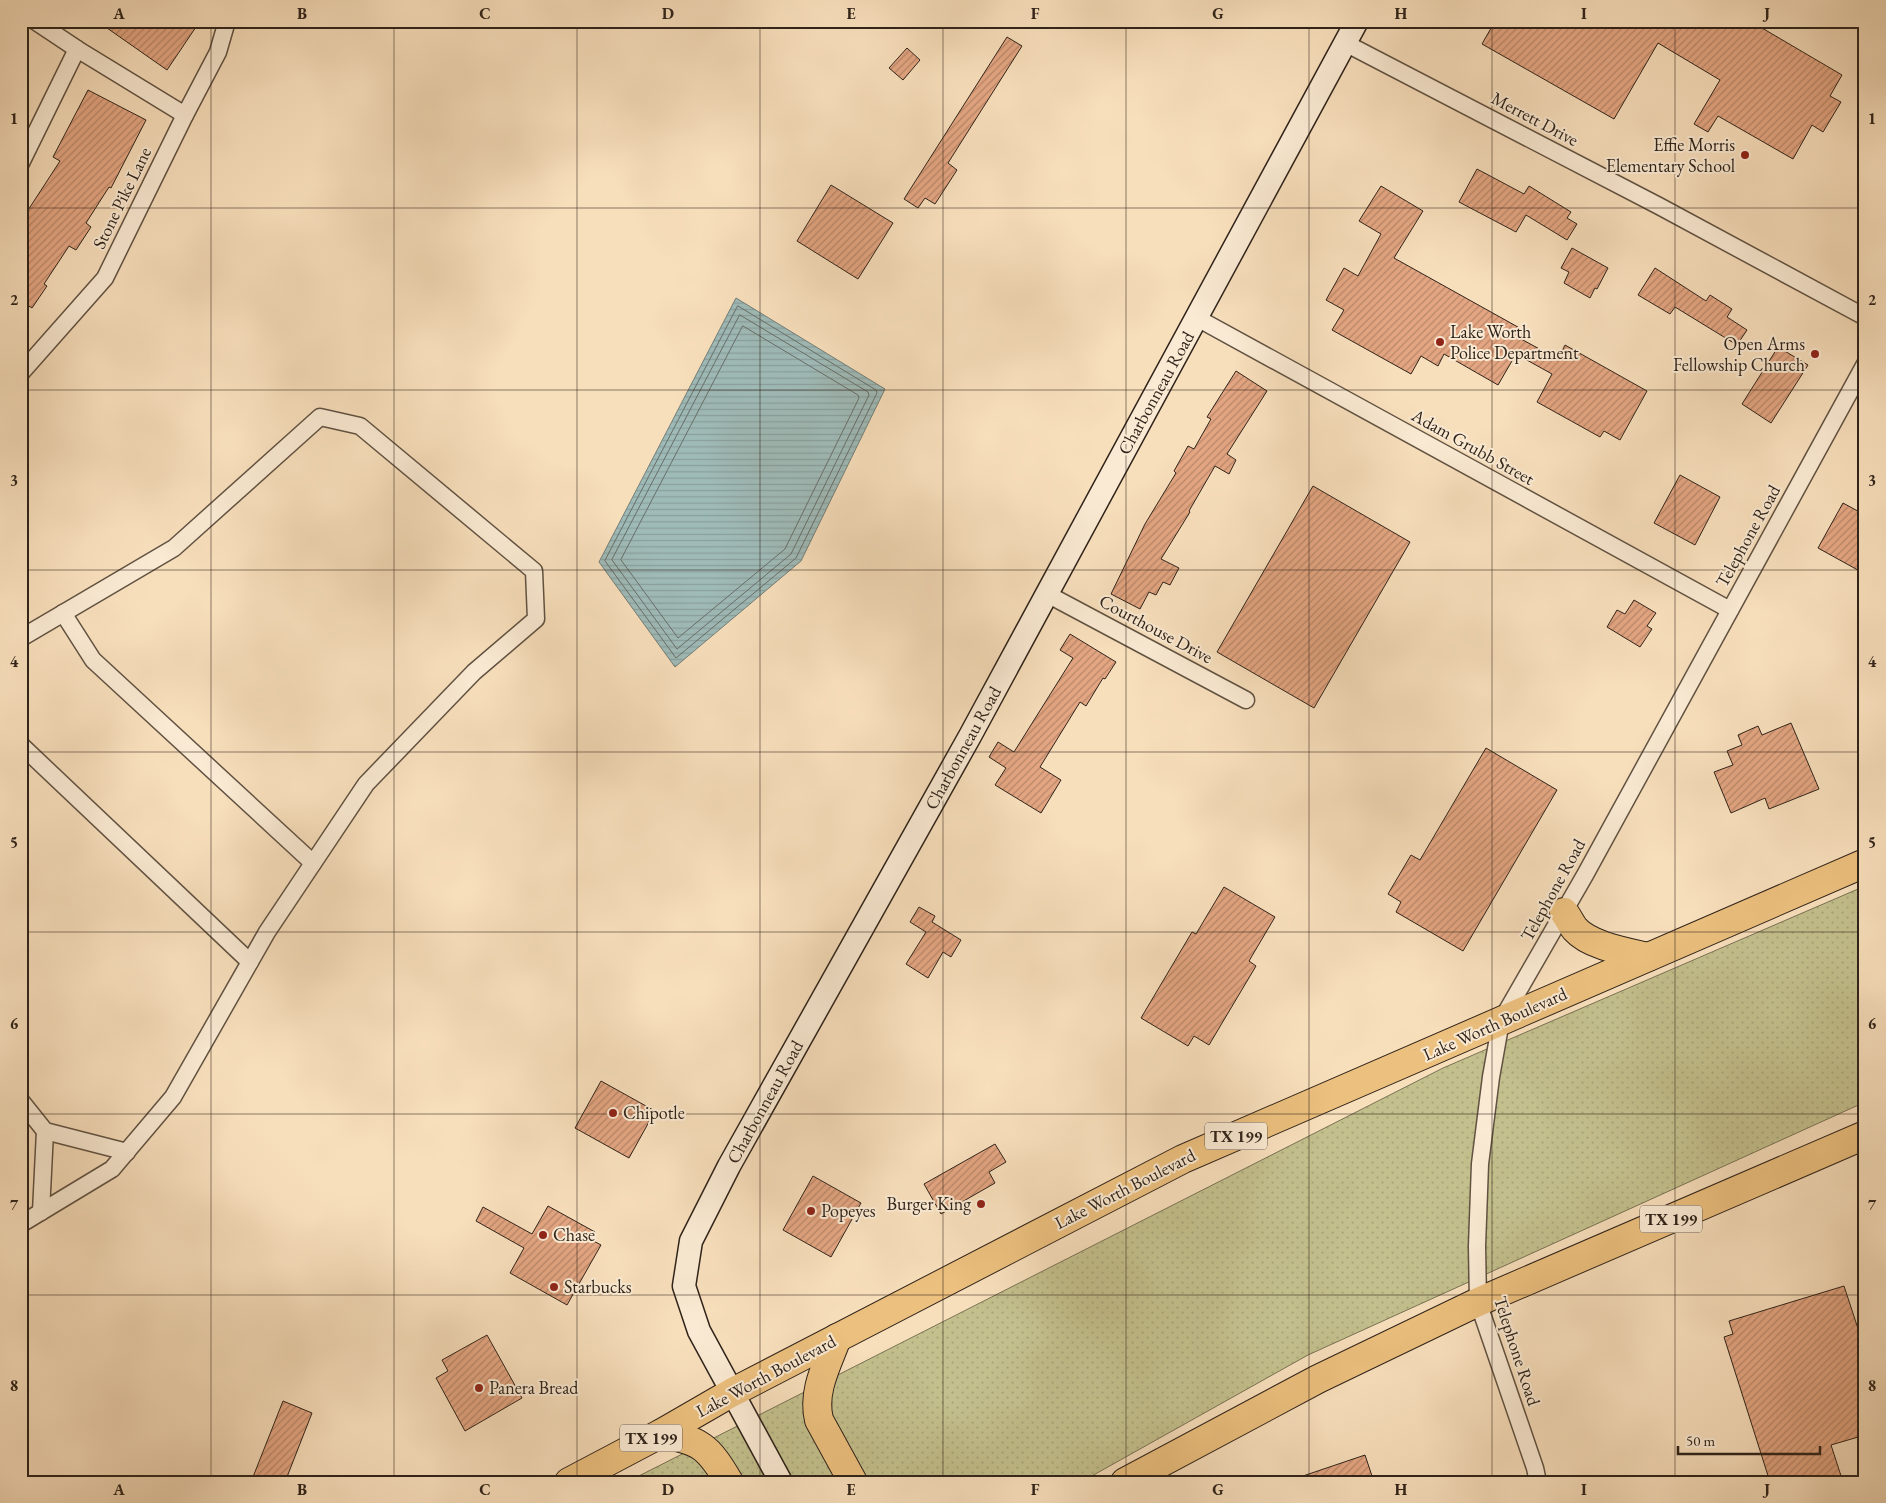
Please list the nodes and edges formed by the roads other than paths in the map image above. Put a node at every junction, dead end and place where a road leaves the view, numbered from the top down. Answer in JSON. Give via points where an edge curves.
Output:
{"nodes":[{"id":1,"x":35,"y":21,"type":"edge"},
{"id":2,"x":227,"y":21,"type":"edge"},
{"id":3,"x":1357,"y":21,"type":"edge"},
{"id":4,"x":1345,"y":42,"type":"junction"},
{"id":5,"x":77,"y":49,"type":"junction"},
{"id":6,"x":185,"y":115,"type":"junction"},
{"id":7,"x":21,"y":163,"type":"edge"},
{"id":8,"x":1865,"y":316,"type":"edge"},
{"id":9,"x":1197,"y":318,"type":"junction"},
{"id":10,"x":1865,"y":364,"type":"edge"},
{"id":11,"x":21,"y":373,"type":"edge"},
{"id":12,"x":1046,"y":594,"type":"junction"},
{"id":13,"x":1730,"y":610,"type":"junction"},
{"id":14,"x":63,"y":614,"type":"junction"},
{"id":15,"x":21,"y":638,"type":"edge"},
{"id":16,"x":1246,"y":700,"type":"dead end"},
{"id":17,"x":21,"y":745,"type":"edge"},
{"id":18,"x":313,"y":863,"type":"junction"},
{"id":19,"x":1865,"y":863,"type":"edge"},
{"id":20,"x":1564,"y":912,"type":"junction"},
{"id":21,"x":1648,"y":957,"type":"junction"},
{"id":22,"x":250,"y":962,"type":"junction"},
{"id":23,"x":1502,"y":1021,"type":"junction"},
{"id":24,"x":21,"y":1101,"type":"edge"},
{"id":25,"x":45,"y":1131,"type":"junction"},
{"id":26,"x":1865,"y":1135,"type":"edge"},
{"id":27,"x":127,"y":1152,"type":"junction"},
{"id":28,"x":41,"y":1212,"type":"junction"},
{"id":29,"x":21,"y":1224,"type":"edge"},
{"id":30,"x":1478,"y":1302,"type":"junction"},
{"id":31,"x":837,"y":1338,"type":"junction"},
{"id":32,"x":731,"y":1392,"type":"junction"},
{"id":33,"x":660,"y":1434,"type":"junction"},
{"id":34,"x":569,"y":1482,"type":"edge"},
{"id":35,"x":729,"y":1482,"type":"edge"},
{"id":36,"x":781,"y":1482,"type":"edge"},
{"id":37,"x":853,"y":1482,"type":"edge"},
{"id":38,"x":1124,"y":1482,"type":"edge"},
{"id":39,"x":1538,"y":1482,"type":"edge"}],
"edges":[{"from":1,"to":5,"type":"street"},
{"from":2,"to":6,"type":"street","name":"Stone Pike Lane","via":[[218,52]]},
{"from":3,"to":4,"type":"street","name":"Charbonneau Road"},
{"from":4,"to":8,"type":"street","name":"Merrett Drive"},
{"from":4,"to":9,"type":"street","name":"Charbonneau Road"},
{"from":5,"to":6,"type":"street"},
{"from":5,"to":7,"type":"street"},
{"from":6,"to":11,"type":"street","name":"Stone Pike Lane","via":[[105,278]]},
{"from":9,"to":12,"type":"street","name":"Charbonneau Road"},
{"from":9,"to":13,"type":"street","name":"Adam Grubb Street"},
{"from":10,"to":13,"type":"street","name":"Telephone Road"},
{"from":12,"to":16,"type":"street","name":"Courthouse Drive"},
{"from":12,"to":32,"type":"street","name":"Charbonneau Road","via":[[729,1166],[691,1241],[684,1286],[699,1331]]},
{"from":13,"to":20,"type":"street","name":"Telephone Road"},
{"from":14,"to":15,"type":"street"},
{"from":14,"to":18,"type":"street","via":[[93,660]]},
{"from":14,"to":18,"type":"street","via":[[174,548],[320,417],[360,426],[534,571],[536,619],[474,672],[366,784]]},
{"from":17,"to":22,"type":"street"},
{"from":18,"to":22,"type":"street"},
{"from":19,"to":21,"type":"highway","name":"Lake Worth Boulevard","number":"TX 199"},
{"from":20,"to":21,"type":"highway","via":[[1575,930],[1593,941],[1611,949]]},
{"from":20,"to":23,"type":"street","name":"Telephone Road"},
{"from":21,"to":23,"type":"highway","name":"Lake Worth Boulevard","number":"TX 199"},
{"from":22,"to":27,"type":"street","via":[[173,1097]]},
{"from":23,"to":30,"type":"street","name":"Telephone Road","via":[[1480,1164]]},
{"from":23,"to":31,"type":"highway","name":"Lake Worth Boulevard","number":"TX 199","via":[[1183,1159]]},
{"from":24,"to":25,"type":"street"},
{"from":25,"to":27,"type":"street"},
{"from":25,"to":28,"type":"street"},
{"from":26,"to":30,"type":"highway","number":"TX 199"},
{"from":27,"to":28,"type":"street","via":[[112,1169]]},
{"from":28,"to":29,"type":"street"},
{"from":30,"to":38,"type":"highway","number":"TX 199","via":[[1318,1379]]},
{"from":30,"to":39,"type":"street","name":"Telephone Road"},
{"from":31,"to":32,"type":"highway","name":"Lake Worth Boulevard","number":"TX 199"},
{"from":31,"to":37,"type":"highway","via":[[818,1390],[816,1410]]},
{"from":32,"to":33,"type":"highway","name":"Lake Worth Boulevard","number":"TX 199"},
{"from":32,"to":36,"type":"street","name":"Charbonneau Road"},
{"from":33,"to":34,"type":"highway","name":"Lake Worth Boulevard","number":"TX 199"},
{"from":33,"to":35,"type":"highway","via":[[681,1436],[701,1446],[716,1459]]}]}
